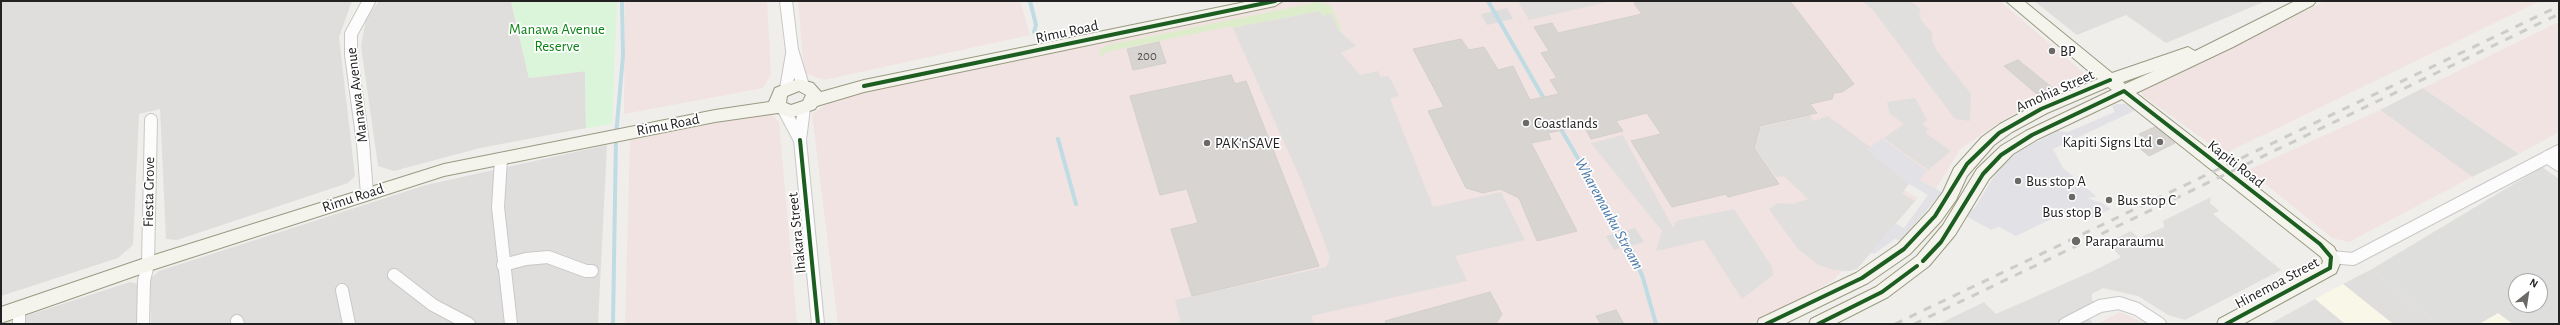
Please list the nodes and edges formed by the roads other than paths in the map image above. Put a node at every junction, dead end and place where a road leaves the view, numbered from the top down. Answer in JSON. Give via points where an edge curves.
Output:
{"nodes":[{"id":1,"x":368,"y":1,"type":"edge"},
{"id":2,"x":786,"y":1,"type":"edge"},
{"id":3,"x":1275,"y":1,"type":"edge"},
{"id":4,"x":2014,"y":1,"type":"edge"},
{"id":5,"x":2308,"y":1,"type":"edge"},
{"id":6,"x":2227,"y":43,"type":"junction"},
{"id":7,"x":792,"y":50,"type":"junction"},
{"id":8,"x":2110,"y":80,"type":"junction"},
{"id":9,"x":2124,"y":92,"type":"junction"},
{"id":10,"x":808,"y":96,"type":"junction"},
{"id":11,"x":782,"y":101,"type":"junction"},
{"id":12,"x":151,"y":120,"type":"dead end"},
{"id":13,"x":800,"y":140,"type":"junction"},
{"id":14,"x":2559,"y":151,"type":"edge"},
{"id":15,"x":2547,"y":157,"type":"junction"},
{"id":16,"x":501,"y":159,"type":"junction"},
{"id":17,"x":2559,"y":165,"type":"edge"},
{"id":18,"x":367,"y":194,"type":"junction"},
{"id":19,"x":2331,"y":257,"type":"junction"},
{"id":20,"x":148,"y":264,"type":"junction"},
{"id":21,"x":503,"y":265,"type":"junction"},
{"id":22,"x":592,"y":271,"type":"dead end"},
{"id":23,"x":394,"y":275,"type":"dead end"},
{"id":24,"x":342,"y":290,"type":"dead end"},
{"id":25,"x":1,"y":315,"type":"edge"},
{"id":26,"x":19,"y":317,"type":"edge"},
{"id":27,"x":143,"y":324,"type":"edge"},
{"id":28,"x":349,"y":324,"type":"edge"},
{"id":29,"x":469,"y":324,"type":"edge"},
{"id":30,"x":511,"y":324,"type":"edge"},
{"id":31,"x":818,"y":324,"type":"edge"},
{"id":32,"x":1766,"y":324,"type":"edge"},
{"id":33,"x":1818,"y":324,"type":"edge"},
{"id":34,"x":2065,"y":324,"type":"edge"},
{"id":35,"x":2160,"y":324,"type":"edge"},
{"id":36,"x":2226,"y":324,"type":"edge"}],
"edges":[{"from":1,"to":18,"type":"street","name":"Manawa Avenue","via":[[351,34],[351,55]]},
{"from":2,"to":7,"type":"street","name":"Ihakara Street"},
{"from":3,"to":10,"type":"main road","name":"Rimu Road"},
{"from":4,"to":8,"type":"main road","name":"Kapiti Road"},
{"from":5,"to":6,"type":"main road","name":"Amohia Street"},
{"from":6,"to":8,"type":"main road","name":"Amohia Street","via":[[2173,56]]},
{"from":6,"to":9,"type":"main road","name":"Amohia Street"},
{"from":7,"to":10,"type":"street","name":"Ihakara Street"},
{"from":7,"to":11,"type":"street","name":"Ihakara Street"},
{"from":8,"to":9,"type":"main road","name":"Kapiti Road"},
{"from":8,"to":32,"type":"main road","name":"Amohia Street","via":[[2041,109],[1993,137],[1960,173],[1950,195],[1920,235],[1871,273]]},
{"from":9,"to":19,"type":"main road","name":"Kapiti Road","via":[[2320,244]]},
{"from":9,"to":33,"type":"main road","name":"Amohia Street","via":[[2032,135],[2001,155],[1984,174],[1941,242],[1917,266],[1877,294]]},
{"from":10,"to":11,"type":"main road"},
{"from":10,"to":11,"type":"main road","via":[[798,111]]},
{"from":10,"to":13,"type":"street","name":"Ihakara Street"},
{"from":11,"to":13,"type":"street","name":"Ihakara Street"},
{"from":11,"to":16,"type":"main road","name":"Rimu Road"},
{"from":12,"to":20,"type":"street","name":"Fiesta Grove"},
{"from":13,"to":31,"type":"street","name":"Ihakara Street"},
{"from":14,"to":15,"type":"street","name":"Hinemoa Street"},
{"from":15,"to":17,"type":"street"},
{"from":15,"to":19,"type":"street","name":"Hinemoa Street","via":[[2354,259]]},
{"from":16,"to":18,"type":"main road","name":"Rimu Road","via":[[444,170]]},
{"from":16,"to":21,"type":"street","via":[[498,207]]},
{"from":18,"to":20,"type":"main road","name":"Rimu Road"},
{"from":19,"to":36,"type":"main road","name":"Hinemoa Street","via":[[2330,268]]},
{"from":20,"to":26,"type":"main road","name":"Rimu Road"},
{"from":20,"to":27,"type":"street","name":"Fiesta Grove","via":[[144,281]]},
{"from":21,"to":22,"type":"street","via":[[548,257]]},
{"from":21,"to":30,"type":"street","via":[[509,294]]},
{"from":23,"to":29,"type":"street","via":[[433,305]]},
{"from":24,"to":28,"type":"street"},
{"from":25,"to":26,"type":"main road","name":"Rimu Road"},
{"from":34,"to":35,"type":"street","via":[[2100,306],[2114,303],[2137,308]]}]}
